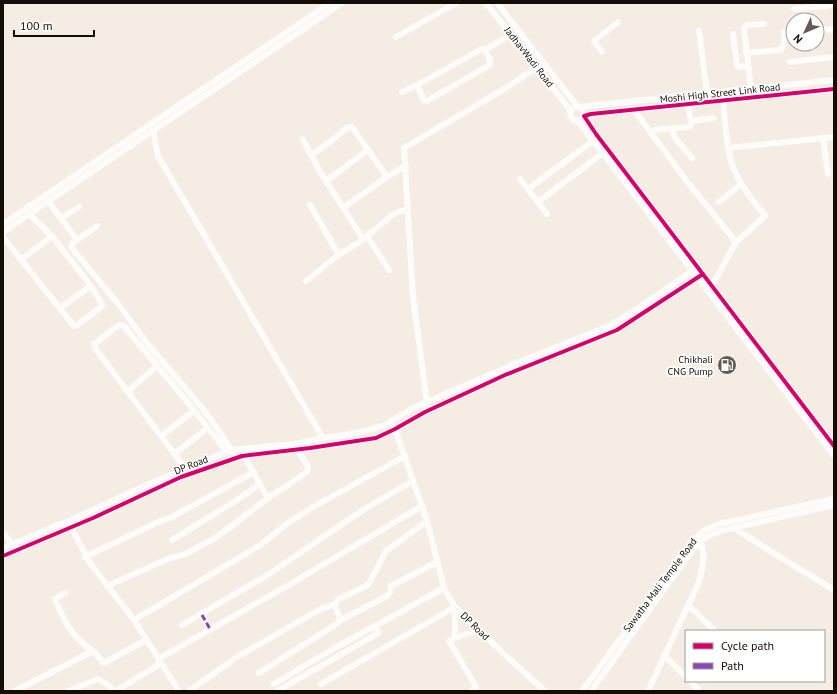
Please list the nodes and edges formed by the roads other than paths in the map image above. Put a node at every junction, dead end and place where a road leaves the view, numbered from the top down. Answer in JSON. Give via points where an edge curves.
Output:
{"nodes":[{"id":1,"x":330,"y":3,"type":"edge"},
{"id":2,"x":342,"y":3,"type":"edge"},
{"id":3,"x":456,"y":3,"type":"edge"},
{"id":4,"x":486,"y":3,"type":"edge"},
{"id":5,"x":497,"y":3,"type":"edge"},
{"id":6,"x":834,"y":5,"type":"edge"},
{"id":7,"x":794,"y":10,"type":"dead end"},
{"id":8,"x":618,"y":22,"type":"dead end"},
{"id":9,"x":764,"y":24,"type":"dead end"},
{"id":10,"x":699,"y":31,"type":"dead end"},
{"id":11,"x":511,"y":34,"type":"junction"},
{"id":12,"x":733,"y":34,"type":"dead end"},
{"id":13,"x":396,"y":37,"type":"dead end"},
{"id":14,"x":785,"y":44,"type":"edge"},
{"id":15,"x":269,"y":48,"type":"junction"},
{"id":16,"x":484,"y":50,"type":"junction"},
{"id":17,"x":602,"y":52,"type":"dead end"},
{"id":18,"x":746,"y":53,"type":"junction"},
{"id":19,"x":834,"y":57,"type":"edge"},
{"id":20,"x":790,"y":62,"type":"dead end"},
{"id":21,"x":748,"y":66,"type":"junction"},
{"id":22,"x":536,"y":67,"type":"junction"},
{"id":23,"x":834,"y":80,"type":"edge"},
{"id":24,"x":417,"y":85,"type":"junction"},
{"id":25,"x":751,"y":88,"type":"junction"},
{"id":26,"x":834,"y":89,"type":"edge"},
{"id":27,"x":402,"y":92,"type":"dead end"},
{"id":28,"x":710,"y":93,"type":"junction"},
{"id":29,"x":723,"y":100,"type":"junction"},
{"id":30,"x":713,"y":102,"type":"junction"},
{"id":31,"x":688,"y":104,"type":"junction"},
{"id":32,"x":578,"y":107,"type":"junction"},
{"id":33,"x":634,"y":110,"type":"junction"},
{"id":34,"x":571,"y":112,"type":"junction"},
{"id":35,"x":584,"y":116,"type":"junction"},
{"id":36,"x":714,"y":118,"type":"dead end"},
{"id":37,"x":577,"y":120,"type":"junction"},
{"id":38,"x":691,"y":121,"type":"junction"},
{"id":39,"x":672,"y":129,"type":"junction"},
{"id":40,"x":154,"y":130,"type":"junction"},
{"id":41,"x":654,"y":130,"type":"dead end"},
{"id":42,"x":834,"y":137,"type":"edge"},
{"id":43,"x":823,"y":138,"type":"junction"},
{"id":44,"x":303,"y":140,"type":"dead end"},
{"id":45,"x":593,"y":141,"type":"junction"},
{"id":46,"x":729,"y":148,"type":"junction"},
{"id":47,"x":368,"y":150,"type":"junction"},
{"id":48,"x":603,"y":153,"type":"junction"},
{"id":49,"x":311,"y":155,"type":"junction"},
{"id":50,"x":692,"y":158,"type":"dead end"},
{"id":51,"x":406,"y":165,"type":"junction"},
{"id":52,"x":828,"y":174,"type":"dead end"},
{"id":53,"x":387,"y":177,"type":"junction"},
{"id":54,"x":520,"y":179,"type":"dead end"},
{"id":55,"x":326,"y":182,"type":"junction"},
{"id":56,"x":741,"y":184,"type":"junction"},
{"id":57,"x":528,"y":189,"type":"junction"},
{"id":58,"x":48,"y":201,"type":"junction"},
{"id":59,"x":538,"y":202,"type":"junction"},
{"id":60,"x":719,"y":202,"type":"dead end"},
{"id":61,"x":79,"y":206,"type":"dead end"},
{"id":62,"x":310,"y":206,"type":"dead end"},
{"id":63,"x":343,"y":208,"type":"junction"},
{"id":64,"x":408,"y":209,"type":"junction"},
{"id":65,"x":29,"y":214,"type":"junction"},
{"id":66,"x":547,"y":214,"type":"dead end"},
{"id":67,"x":61,"y":218,"type":"junction"},
{"id":68,"x":3,"y":224,"type":"edge"},
{"id":69,"x":97,"y":226,"type":"dead end"},
{"id":70,"x":3,"y":232,"type":"edge"},
{"id":71,"x":52,"y":236,"type":"junction"},
{"id":72,"x":3,"y":237,"type":"edge"},
{"id":73,"x":365,"y":237,"type":"junction"},
{"id":74,"x":78,"y":240,"type":"junction"},
{"id":75,"x":736,"y":242,"type":"junction"},
{"id":76,"x":339,"y":255,"type":"junction"},
{"id":77,"x":21,"y":260,"type":"junction"},
{"id":78,"x":695,"y":269,"type":"junction"},
{"id":79,"x":389,"y":270,"type":"dead end"},
{"id":80,"x":700,"y":276,"type":"junction"},
{"id":81,"x":306,"y":281,"type":"dead end"},
{"id":82,"x":91,"y":286,"type":"junction"},
{"id":83,"x":712,"y":286,"type":"junction"},
{"id":84,"x":60,"y":308,"type":"junction"},
{"id":85,"x":158,"y":366,"type":"junction"},
{"id":86,"x":128,"y":391,"type":"junction"},
{"id":87,"x":427,"y":403,"type":"junction"},
{"id":88,"x":194,"y":411,"type":"junction"},
{"id":89,"x":425,"y":412,"type":"junction"},
{"id":90,"x":392,"y":420,"type":"junction"},
{"id":91,"x":208,"y":428,"type":"junction"},
{"id":92,"x":395,"y":429,"type":"junction"},
{"id":93,"x":161,"y":436,"type":"junction"},
{"id":94,"x":323,"y":438,"type":"junction"},
{"id":95,"x":834,"y":446,"type":"edge"},
{"id":96,"x":298,"y":450,"type":"junction"},
{"id":97,"x":230,"y":451,"type":"junction"},
{"id":98,"x":175,"y":453,"type":"junction"},
{"id":99,"x":244,"y":456,"type":"junction"},
{"id":100,"x":405,"y":456,"type":"junction"},
{"id":101,"x":834,"y":456,"type":"edge"},
{"id":102,"x":236,"y":458,"type":"junction"},
{"id":103,"x":187,"y":471,"type":"junction"},
{"id":104,"x":254,"y":472,"type":"junction"},
{"id":105,"x":413,"y":481,"type":"junction"},
{"id":106,"x":260,"y":484,"type":"junction"},
{"id":107,"x":268,"y":498,"type":"junction"},
{"id":108,"x":834,"y":499,"type":"edge"},
{"id":109,"x":834,"y":505,"type":"edge"},
{"id":110,"x":422,"y":506,"type":"junction"},
{"id":111,"x":427,"y":521,"type":"junction"},
{"id":112,"x":70,"y":524,"type":"junction"},
{"id":113,"x":734,"y":528,"type":"junction"},
{"id":114,"x":3,"y":533,"type":"edge"},
{"id":115,"x":699,"y":538,"type":"junction"},
{"id":116,"x":172,"y":540,"type":"dead end"},
{"id":117,"x":13,"y":544,"type":"junction"},
{"id":118,"x":3,"y":548,"type":"edge"},
{"id":119,"x":17,"y":550,"type":"junction"},
{"id":120,"x":3,"y":556,"type":"edge"},
{"id":121,"x":85,"y":557,"type":"junction"},
{"id":122,"x":437,"y":562,"type":"junction"},
{"id":123,"x":107,"y":586,"type":"junction"},
{"id":124,"x":444,"y":588,"type":"junction"},
{"id":125,"x":834,"y":590,"type":"edge"},
{"id":126,"x":65,"y":593,"type":"dead end"},
{"id":127,"x":335,"y":604,"type":"junction"},
{"id":128,"x":688,"y":605,"type":"junction"},
{"id":129,"x":455,"y":607,"type":"junction"},
{"id":130,"x":202,"y":615,"type":"junction"},
{"id":131,"x":134,"y":620,"type":"junction"},
{"id":132,"x":339,"y":621,"type":"junction"},
{"id":133,"x":182,"y":625,"type":"dead end"},
{"id":134,"x":375,"y":626,"type":"junction"},
{"id":135,"x":210,"y":629,"type":"junction"},
{"id":136,"x":478,"y":630,"type":"junction"},
{"id":137,"x":714,"y":630,"type":"edge"},
{"id":138,"x":455,"y":638,"type":"junction"},
{"id":139,"x":146,"y":640,"type":"junction"},
{"id":140,"x":93,"y":651,"type":"junction"},
{"id":141,"x":664,"y":655,"type":"junction"},
{"id":142,"x":159,"y":661,"type":"junction"},
{"id":143,"x":259,"y":672,"type":"dead end"},
{"id":144,"x":685,"y":676,"type":"edge"},
{"id":145,"x":691,"y":682,"type":"edge"},
{"id":146,"x":274,"y":684,"type":"dead end"},
{"id":147,"x":321,"y":684,"type":"dead end"},
{"id":148,"x":474,"y":690,"type":"edge"},
{"id":149,"x":14,"y":691,"type":"edge"},
{"id":150,"x":68,"y":691,"type":"edge"},
{"id":151,"x":115,"y":691,"type":"edge"},
{"id":152,"x":179,"y":691,"type":"edge"},
{"id":153,"x":189,"y":691,"type":"edge"},
{"id":154,"x":277,"y":691,"type":"edge"},
{"id":155,"x":545,"y":691,"type":"edge"},
{"id":156,"x":582,"y":691,"type":"edge"},
{"id":157,"x":591,"y":691,"type":"edge"},
{"id":158,"x":648,"y":691,"type":"edge"},
{"id":159,"x":699,"y":691,"type":"edge"}],
"edges":[{"from":1,"to":15,"type":"street"},
{"from":2,"to":15,"type":"street"},
{"from":3,"to":13,"type":"street"},
{"from":4,"to":11,"type":"street","name":"JadhavWadi Road"},
{"from":5,"to":32,"type":"street","name":"JadhavWadi Road"},
{"from":6,"to":7,"type":"street"},
{"from":8,"to":17,"type":"street","via":[[594,42]]},
{"from":9,"to":18,"type":"street","via":[[745,26]]},
{"from":10,"to":28,"type":"street"},
{"from":11,"to":16,"type":"street"},
{"from":11,"to":22,"type":"street","name":"JadhavWadi Road"},
{"from":12,"to":21,"type":"street","via":[[737,65]]},
{"from":14,"to":18,"type":"street","via":[[780,50]]},
{"from":15,"to":40,"type":"street"},
{"from":15,"to":68,"type":"street"},
{"from":16,"to":24,"type":"street","via":[[482,48]]},
{"from":16,"to":24,"type":"street","via":[[490,60],[490,66],[427,101],[424,100]]},
{"from":18,"to":21,"type":"street"},
{"from":19,"to":20,"type":"street"},
{"from":21,"to":25,"type":"street"},
{"from":22,"to":34,"type":"street","name":"JadhavWadi Road"},
{"from":22,"to":51,"type":"street","via":[[509,86],[404,148]]},
{"from":23,"to":25,"type":"street","name":"Moshi High Street Link Road"},
{"from":24,"to":27,"type":"street"},
{"from":25,"to":28,"type":"street","name":"Moshi High Street Link Road"},
{"from":26,"to":29,"type":"street","name":"Moshi High Street Link Road"},
{"from":28,"to":30,"type":"street"},
{"from":28,"to":32,"type":"street","name":"Moshi High Street Link Road"},
{"from":29,"to":30,"type":"street","name":"Moshi High Street Link Road"},
{"from":29,"to":46,"type":"street"},
{"from":30,"to":31,"type":"street","name":"Moshi High Street Link Road"},
{"from":31,"to":33,"type":"street","name":"Moshi High Street Link Road"},
{"from":31,"to":38,"type":"street"},
{"from":32,"to":34,"type":"street"},
{"from":32,"to":35,"type":"street","name":"JadhavWadi Road","via":[[583,110]]},
{"from":33,"to":35,"type":"street","name":"Moshi High Street Link Road"},
{"from":33,"to":75,"type":"street"},
{"from":34,"to":37,"type":"street","name":"JadhavWadi Road","via":[[572,118]]},
{"from":35,"to":37,"type":"street"},
{"from":35,"to":78,"type":"street","name":"JadhavWadi Road"},
{"from":36,"to":38,"type":"street"},
{"from":37,"to":45,"type":"street","name":"JadhavWadi Road"},
{"from":38,"to":39,"type":"street","via":[[689,127]]},
{"from":39,"to":41,"type":"street"},
{"from":39,"to":50,"type":"street"},
{"from":40,"to":58,"type":"street"},
{"from":40,"to":94,"type":"street","via":[[158,156]]},
{"from":42,"to":43,"type":"street"},
{"from":43,"to":46,"type":"street"},
{"from":43,"to":52,"type":"street"},
{"from":44,"to":49,"type":"street"},
{"from":45,"to":48,"type":"street","name":"JadhavWadi Road"},
{"from":45,"to":57,"type":"street"},
{"from":46,"to":56,"type":"street","via":[[728,154]]},
{"from":47,"to":49,"type":"street","via":[[350,126]]},
{"from":47,"to":53,"type":"street"},
{"from":47,"to":55,"type":"street"},
{"from":48,"to":59,"type":"street"},
{"from":48,"to":78,"type":"street","name":"JadhavWadi Road"},
{"from":49,"to":55,"type":"street"},
{"from":51,"to":53,"type":"street"},
{"from":51,"to":64,"type":"street"},
{"from":53,"to":63,"type":"street"},
{"from":54,"to":57,"type":"street"},
{"from":55,"to":63,"type":"street"},
{"from":56,"to":60,"type":"street"},
{"from":56,"to":75,"type":"street","via":[[765,216]]},
{"from":57,"to":59,"type":"street"},
{"from":58,"to":65,"type":"street"},
{"from":58,"to":67,"type":"street"},
{"from":59,"to":66,"type":"street"},
{"from":61,"to":67,"type":"street"},
{"from":62,"to":76,"type":"street"},
{"from":63,"to":73,"type":"street"},
{"from":64,"to":73,"type":"street","via":[[395,213]]},
{"from":64,"to":87,"type":"street","via":[[413,297]]},
{"from":65,"to":70,"type":"street"},
{"from":65,"to":71,"type":"street"},
{"from":67,"to":74,"type":"street"},
{"from":69,"to":74,"type":"street"},
{"from":71,"to":77,"type":"street"},
{"from":71,"to":82,"type":"street"},
{"from":72,"to":77,"type":"street"},
{"from":73,"to":76,"type":"street"},
{"from":73,"to":79,"type":"street"},
{"from":74,"to":97,"type":"street","via":[[72,246],[75,252],[208,415]]},
{"from":75,"to":83,"type":"street"},
{"from":76,"to":81,"type":"street"},
{"from":77,"to":84,"type":"street"},
{"from":78,"to":80,"type":"street"},
{"from":78,"to":87,"type":"street","via":[[609,326]]},
{"from":80,"to":83,"type":"street"},
{"from":80,"to":89,"type":"street","via":[[612,332],[550,356]]},
{"from":80,"to":101,"type":"street"},
{"from":82,"to":84,"type":"street"},
{"from":82,"to":84,"type":"street","via":[[102,305],[76,326]]},
{"from":83,"to":95,"type":"street"},
{"from":85,"to":86,"type":"street"},
{"from":85,"to":86,"type":"street","via":[[121,325],[94,344]]},
{"from":85,"to":88,"type":"street"},
{"from":86,"to":93,"type":"street"},
{"from":87,"to":89,"type":"street"},
{"from":87,"to":90,"type":"street"},
{"from":88,"to":91,"type":"street"},
{"from":88,"to":93,"type":"street"},
{"from":89,"to":92,"type":"street"},
{"from":90,"to":92,"type":"street","name":"DP Road"},
{"from":90,"to":94,"type":"street","name":"DP Road","via":[[383,426]]},
{"from":91,"to":97,"type":"street"},
{"from":91,"to":98,"type":"street"},
{"from":92,"to":96,"type":"street","name":"DP Road","via":[[376,438]]},
{"from":92,"to":100,"type":"street","name":"DP Road"},
{"from":93,"to":98,"type":"street"},
{"from":94,"to":97,"type":"street","name":"DP Road"},
{"from":96,"to":99,"type":"street","name":"DP Road"},
{"from":96,"to":107,"type":"street","via":[[308,470]]},
{"from":97,"to":102,"type":"street"},
{"from":97,"to":103,"type":"street","name":"DP Road"},
{"from":98,"to":103,"type":"street"},
{"from":99,"to":102,"type":"street","name":"DP Road"},
{"from":99,"to":104,"type":"street"},
{"from":100,"to":105,"type":"street","name":"DP Road"},
{"from":100,"to":131,"type":"street","via":[[312,507],[259,546]]},
{"from":102,"to":103,"type":"street","name":"DP Road"},
{"from":103,"to":112,"type":"street","name":"DP Road"},
{"from":104,"to":106,"type":"street"},
{"from":104,"to":121,"type":"street","via":[[170,518]]},
{"from":105,"to":110,"type":"street","name":"DP Road"},
{"from":105,"to":130,"type":"street","via":[[366,508],[266,576]]},
{"from":106,"to":107,"type":"street"},
{"from":106,"to":116,"type":"street"},
{"from":107,"to":123,"type":"street","via":[[216,536],[186,554],[170,558]]},
{"from":108,"to":115,"type":"street","name":"Sawatha Mali Temple Road","via":[[719,524],[705,530]]},
{"from":109,"to":113,"type":"street","name":"Sawatha Mali Temple Road"},
{"from":110,"to":111,"type":"street","name":"DP Road"},
{"from":110,"to":135,"type":"street"},
{"from":111,"to":122,"type":"street","name":"DP Road"},
{"from":111,"to":127,"type":"street","via":[[386,552],[368,585]]},
{"from":112,"to":117,"type":"street","name":"DP Road","via":[[60,524]]},
{"from":112,"to":119,"type":"street","name":"DP Road"},
{"from":112,"to":121,"type":"street"},
{"from":113,"to":115,"type":"street","name":"Sawatha Mali Temple Road"},
{"from":113,"to":125,"type":"street"},
{"from":114,"to":117,"type":"street"},
{"from":115,"to":128,"type":"street","via":[[704,553],[702,570]]},
{"from":115,"to":156,"type":"street","name":"Sawatha Mali Temple Road","via":[[686,548]]},
{"from":115,"to":157,"type":"street","name":"Sawatha Mali Temple Road"},
{"from":117,"to":118,"type":"street","name":"DP Road"},
{"from":117,"to":119,"type":"street"},
{"from":119,"to":120,"type":"street","name":"DP Road"},
{"from":121,"to":123,"type":"street"},
{"from":122,"to":124,"type":"street","name":"DP Road"},
{"from":122,"to":132,"type":"street","via":[[391,586],[387,596]]},
{"from":123,"to":131,"type":"street"},
{"from":124,"to":129,"type":"street","name":"DP Road"},
{"from":124,"to":134,"type":"street"},
{"from":126,"to":140,"type":"street","via":[[54,599],[63,619],[75,636]]},
{"from":127,"to":132,"type":"street"},
{"from":127,"to":153,"type":"street","via":[[321,608],[238,657]]},
{"from":128,"to":137,"type":"street"},
{"from":128,"to":141,"type":"street"},
{"from":129,"to":136,"type":"street","name":"DP Road"},
{"from":129,"to":138,"type":"street"},
{"from":129,"to":147,"type":"street"},
{"from":130,"to":133,"type":"street"},
{"from":130,"to":135,"type":"street"},
{"from":131,"to":139,"type":"street"},
{"from":132,"to":143,"type":"street"},
{"from":134,"to":146,"type":"street"},
{"from":134,"to":154,"type":"street","via":[[377,634]]},
{"from":135,"to":142,"type":"street"},
{"from":136,"to":138,"type":"street"},
{"from":136,"to":155,"type":"street","name":"DP Road"},
{"from":138,"to":148,"type":"street","via":[[449,641]]},
{"from":139,"to":140,"type":"street","via":[[104,663]]},
{"from":139,"to":142,"type":"street"},
{"from":140,"to":149,"type":"street"},
{"from":141,"to":144,"type":"street"},
{"from":141,"to":158,"type":"street"},
{"from":142,"to":151,"type":"street"},
{"from":142,"to":152,"type":"street"},
{"from":145,"to":159,"type":"street"},
{"from":150,"to":151,"type":"street","via":[[98,679]]}]}
